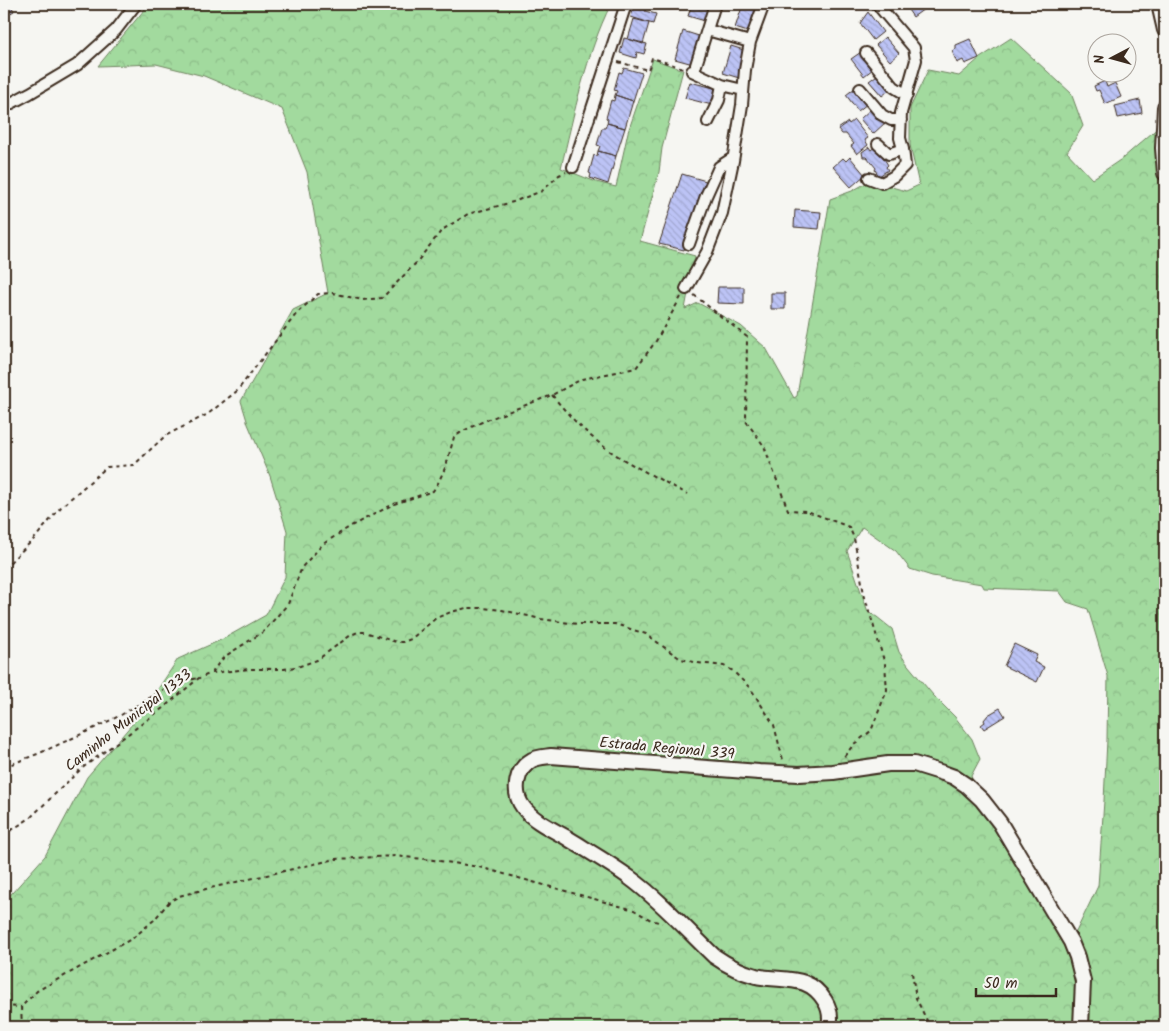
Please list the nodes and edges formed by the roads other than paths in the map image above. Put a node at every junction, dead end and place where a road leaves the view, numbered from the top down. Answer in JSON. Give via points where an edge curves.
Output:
{"nodes":[{"id":1,"x":136,"y":4,"type":"edge"},
{"id":2,"x":626,"y":4,"type":"edge"},
{"id":3,"x":714,"y":4,"type":"edge"},
{"id":4,"x":764,"y":4,"type":"edge"},
{"id":5,"x":877,"y":4,"type":"edge"},
{"id":6,"x":1159,"y":4,"type":"edge"},
{"id":7,"x":707,"y":30,"type":"junction"},
{"id":8,"x":1165,"y":30,"type":"edge"},
{"id":9,"x":750,"y":42,"type":"junction"},
{"id":10,"x":866,"y":53,"type":"dead end"},
{"id":11,"x":722,"y":85,"type":"junction"},
{"id":12,"x":860,"y":89,"type":"dead end"},
{"id":13,"x":743,"y":90,"type":"junction"},
{"id":14,"x":906,"y":95,"type":"junction"},
{"id":15,"x":4,"y":107,"type":"edge"},
{"id":16,"x":1165,"y":107,"type":"edge"},
{"id":17,"x":901,"y":120,"type":"junction"},
{"id":18,"x":708,"y":122,"type":"dead end"},
{"id":19,"x":878,"y":144,"type":"dead end"},
{"id":20,"x":903,"y":149,"type":"junction"},
{"id":21,"x":733,"y":158,"type":"junction"},
{"id":22,"x":574,"y":167,"type":"road end"},
{"id":23,"x":1165,"y":173,"type":"edge"},
{"id":24,"x":869,"y":178,"type":"dead end"},
{"id":25,"x":689,"y":244,"type":"dead end"},
{"id":26,"x":686,"y":289,"type":"road end"},
{"id":27,"x":829,"y":1027,"type":"edge"},
{"id":28,"x":1081,"y":1027,"type":"edge"}],
"edges":[{"from":1,"to":15,"type":"street","via":[[116,30],[77,65]]},
{"from":2,"to":22,"type":"street"},
{"from":3,"to":7,"type":"street"},
{"from":4,"to":9,"type":"street"},
{"from":5,"to":14,"type":"street","via":[[914,48],[916,60]]},
{"from":6,"to":8,"type":"main road"},
{"from":7,"to":9,"type":"street"},
{"from":7,"to":11,"type":"street","via":[[694,68]]},
{"from":9,"to":13,"type":"street"},
{"from":10,"to":14,"type":"street","via":[[894,87]]},
{"from":11,"to":13,"type":"street"},
{"from":11,"to":18,"type":"street","via":[[719,100]]},
{"from":12,"to":17,"type":"street","via":[[882,115],[891,120]]},
{"from":13,"to":21,"type":"street"},
{"from":14,"to":17,"type":"street"},
{"from":16,"to":23,"type":"main road"},
{"from":17,"to":20,"type":"street"},
{"from":19,"to":20,"type":"street","via":[[889,154]]},
{"from":20,"to":24,"type":"street","via":[[905,165],[894,176],[882,183]]},
{"from":21,"to":25,"type":"street","via":[[719,167]]},
{"from":21,"to":26,"type":"street","via":[[722,214],[707,252]]},
{"from":27,"to":28,"type":"main road","name":"Estrada Regional 339","via":[[827,1005],[810,985],[746,973],[732,967],[714,956],[630,878],[529,814],[517,792],[517,782],[525,766],[532,760],[551,756],[786,774],[914,764],[954,777],[982,800],[1000,822],[1071,942],[1083,981]]}]}
